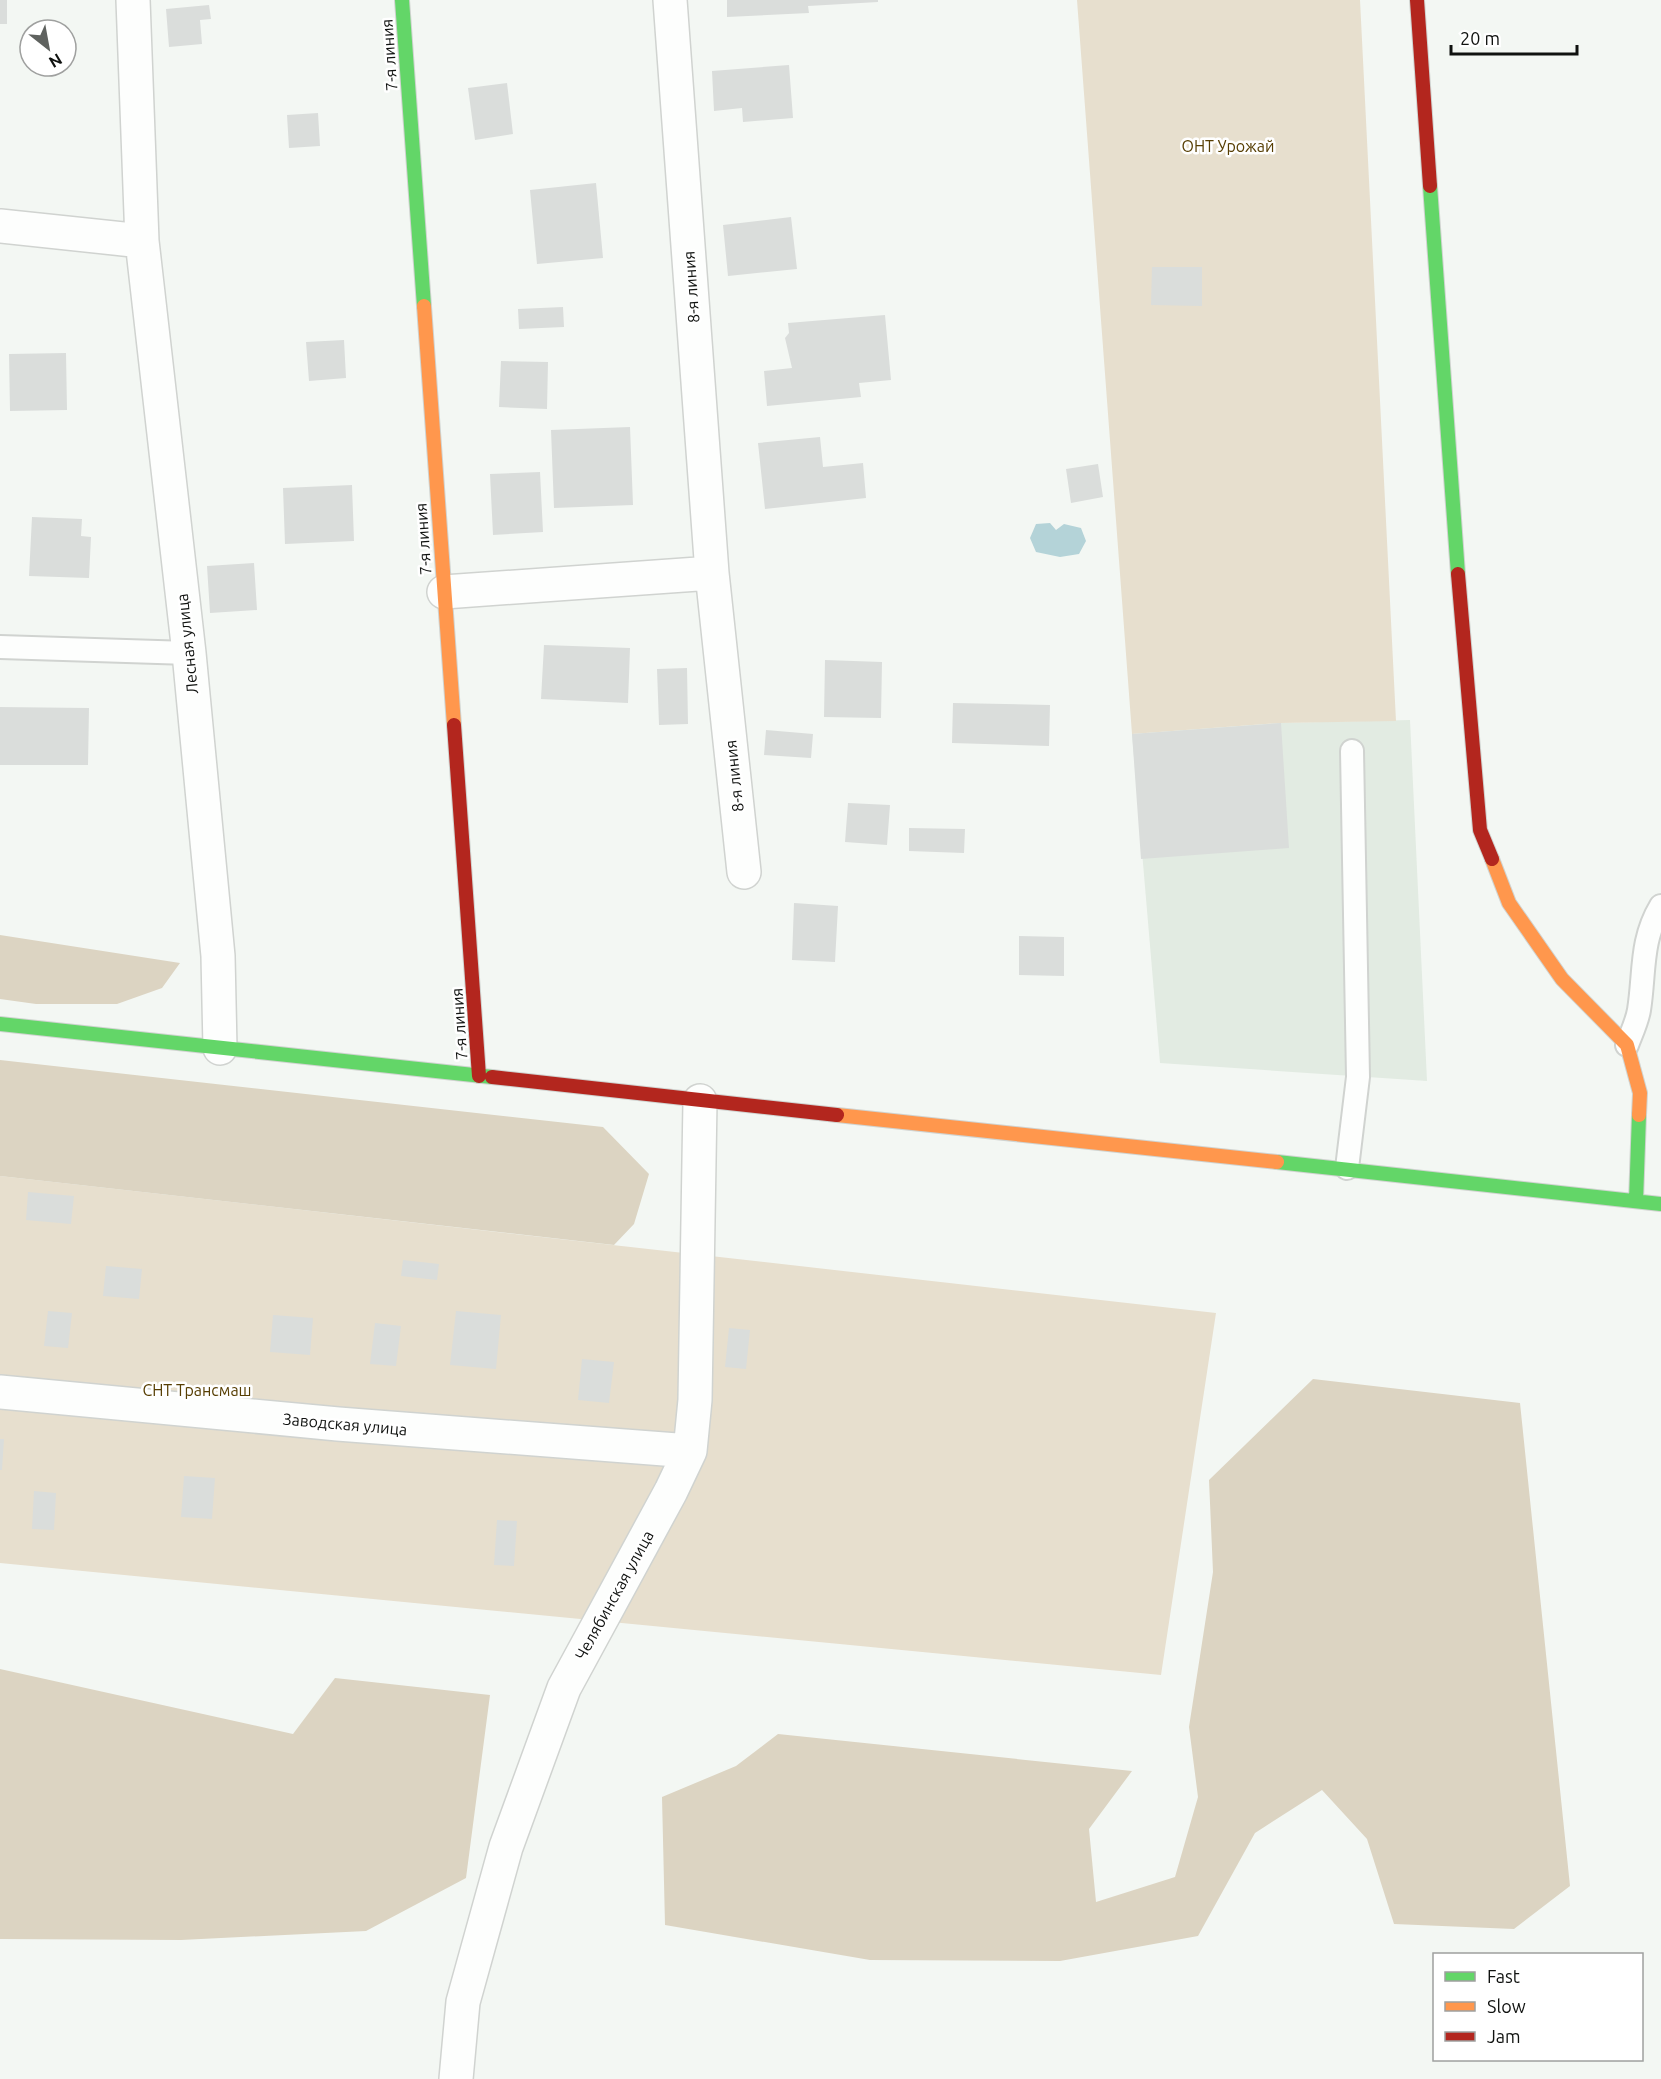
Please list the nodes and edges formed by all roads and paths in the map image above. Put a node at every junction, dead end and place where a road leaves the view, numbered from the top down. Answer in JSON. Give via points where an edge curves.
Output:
{"nodes":[{"id":1,"x":133,"y":0,"type":"edge"},
{"id":2,"x":402,"y":0,"type":"edge"},
{"id":3,"x":670,"y":0,"type":"edge"},
{"id":4,"x":1418,"y":0,"type":"edge"},
{"id":5,"x":0,"y":226,"type":"edge"},
{"id":6,"x":142,"y":241,"type":"junction"},
{"id":7,"x":712,"y":573,"type":"junction"},
{"id":8,"x":444,"y":592,"type":"junction"},
{"id":9,"x":0,"y":647,"type":"edge"},
{"id":10,"x":189,"y":653,"type":"junction"},
{"id":11,"x":1352,"y":751,"type":"dead end"},
{"id":12,"x":744,"y":872,"type":"dead end"},
{"id":13,"x":1661,"y":906,"type":"edge"},
{"id":14,"x":0,"y":1024,"type":"edge"},
{"id":15,"x":1627,"y":1045,"type":"junction"},
{"id":16,"x":220,"y":1048,"type":"junction"},
{"id":17,"x":479,"y":1077,"type":"junction"},
{"id":18,"x":700,"y":1101,"type":"junction"},
{"id":19,"x":1347,"y":1168,"type":"junction"},
{"id":20,"x":1636,"y":1201,"type":"junction"},
{"id":21,"x":1661,"y":1204,"type":"edge"},
{"id":22,"x":0,"y":1392,"type":"edge"},
{"id":23,"x":690,"y":1451,"type":"junction"},
{"id":24,"x":456,"y":2079,"type":"edge"}],
"edges":[{"from":1,"to":6,"type":"street","name":"Лесная улица"},
{"from":2,"to":8,"type":"street","name":"7-я линия"},
{"from":3,"to":7,"type":"street","name":"8-я линия"},
{"from":4,"to":15,"type":"street","via":[[1450,474],[1480,830],[1509,903],[1562,979]]},
{"from":5,"to":6,"type":"street"},
{"from":6,"to":10,"type":"street","name":"Лесная улица"},
{"from":7,"to":8,"type":"street"},
{"from":7,"to":12,"type":"street","name":"8-я линия"},
{"from":8,"to":17,"type":"street","name":"7-я линия"},
{"from":9,"to":10,"type":"lane"},
{"from":10,"to":16,"type":"street","name":"Лесная улица","via":[[218,956]]},
{"from":11,"to":19,"type":"lane","via":[[1358,1077]]},
{"from":13,"to":15,"type":"lane","via":[[1652,921],[1642,962],[1639,1011]]},
{"from":14,"to":16,"type":"street"},
{"from":15,"to":20,"type":"street","via":[[1640,1093]]},
{"from":16,"to":17,"type":"street"},
{"from":17,"to":18,"type":"street"},
{"from":18,"to":19,"type":"street"},
{"from":18,"to":23,"type":"street","name":"Челябинская улица","via":[[695,1400]]},
{"from":19,"to":20,"type":"street"},
{"from":20,"to":21,"type":"street"},
{"from":22,"to":23,"type":"street","name":"Заводская улица","via":[[338,1424]]},
{"from":23,"to":24,"type":"street","name":"Челябинская улица","via":[[564,1688],[500,1869],[463,2002]]}]}
